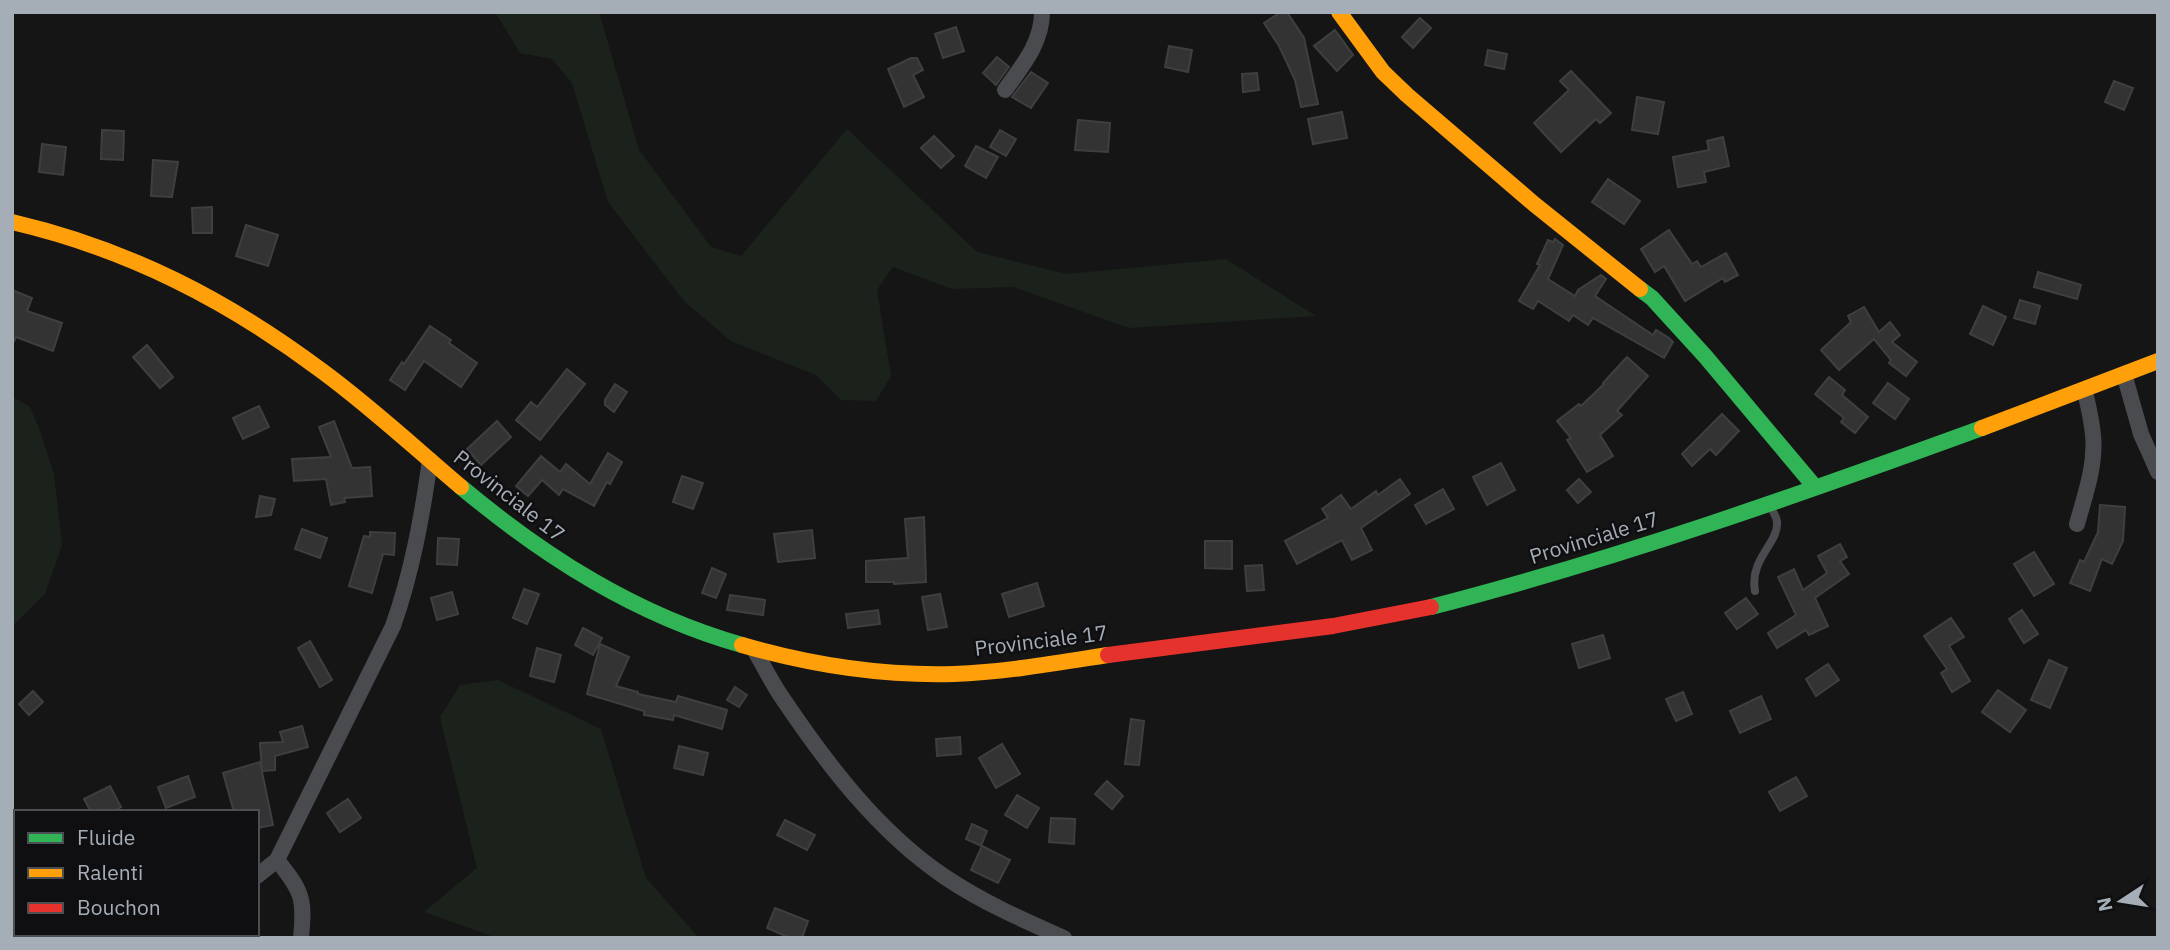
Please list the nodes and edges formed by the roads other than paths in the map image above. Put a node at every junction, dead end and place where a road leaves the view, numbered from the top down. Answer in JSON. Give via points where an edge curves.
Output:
{"nodes":[{"id":1,"x":1042,"y":12,"type":"edge"},
{"id":2,"x":1339,"y":12,"type":"edge"},
{"id":3,"x":1005,"y":90,"type":"dead end"},
{"id":4,"x":12,"y":222,"type":"edge"},
{"id":5,"x":2158,"y":361,"type":"edge"},
{"id":6,"x":2124,"y":374,"type":"junction"},
{"id":7,"x":2085,"y":391,"type":"junction"},
{"id":8,"x":430,"y":460,"type":"junction"},
{"id":9,"x":2158,"y":472,"type":"edge"},
{"id":10,"x":1815,"y":487,"type":"junction"},
{"id":11,"x":1769,"y":503,"type":"junction"},
{"id":12,"x":2077,"y":524,"type":"dead end"},
{"id":13,"x":1755,"y":591,"type":"dead end"},
{"id":14,"x":754,"y":649,"type":"junction"},
{"id":15,"x":278,"y":860,"type":"junction"},
{"id":16,"x":259,"y":874,"type":"edge"},
{"id":17,"x":301,"y":938,"type":"edge"},
{"id":18,"x":1064,"y":938,"type":"edge"}],
"edges":[{"from":1,"to":3,"type":"street","via":[[1042,29]]},
{"from":2,"to":10,"type":"main road","via":[[1383,72],[1407,95],[1651,298]]},
{"from":4,"to":8,"type":"main road","name":"Provinciale 17","via":[[100,246],[218,302],[295,351]]},
{"from":5,"to":6,"type":"main road","name":"Provinciale 17"},
{"from":6,"to":7,"type":"main road","name":"Provinciale 17"},
{"from":6,"to":9,"type":"street","via":[[2141,434]]},
{"from":7,"to":10,"type":"main road","name":"Provinciale 17"},
{"from":7,"to":12,"type":"street","via":[[2093,453]]},
{"from":8,"to":14,"type":"main road","name":"Provinciale 17","via":[[471,498],[563,565],[652,612]]},
{"from":8,"to":15,"type":"street","via":[[419,531],[393,626]]},
{"from":10,"to":11,"type":"main road","name":"Provinciale 17"},
{"from":11,"to":13,"type":"lane","via":[[1777,522],[1752,577]]},
{"from":11,"to":14,"type":"main road","name":"Provinciale 17","via":[[1605,558],[1453,601],[1305,630],[1130,650],[1045,665],[926,675],[853,670]]},
{"from":14,"to":18,"type":"street","via":[[810,737],[874,817],[961,887]]},
{"from":15,"to":16,"type":"street"},
{"from":15,"to":17,"type":"street","via":[[298,886]]}]}
